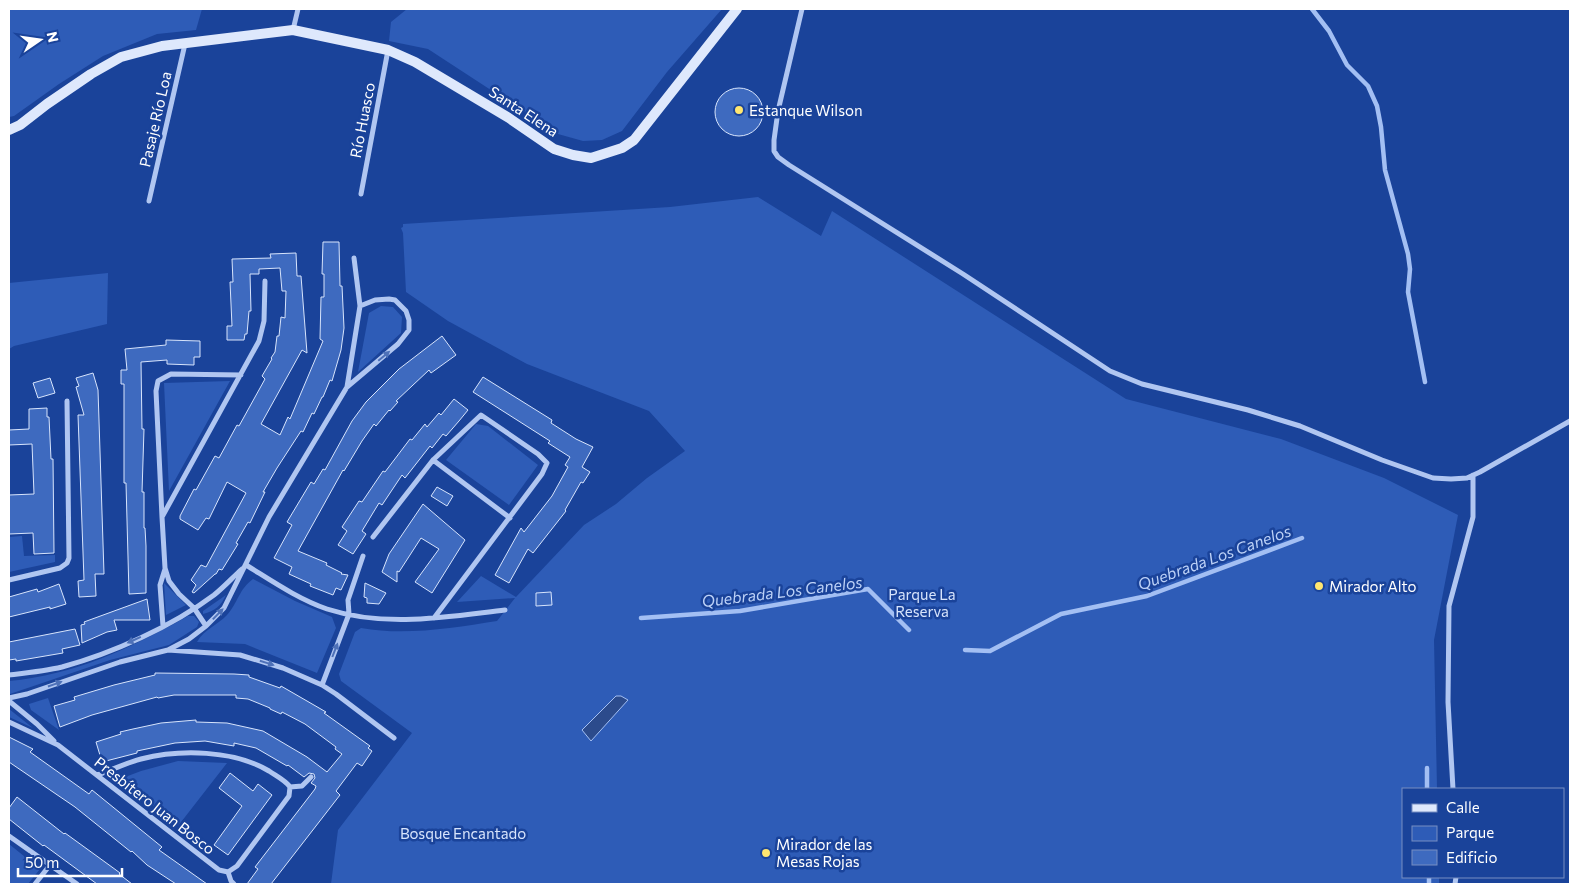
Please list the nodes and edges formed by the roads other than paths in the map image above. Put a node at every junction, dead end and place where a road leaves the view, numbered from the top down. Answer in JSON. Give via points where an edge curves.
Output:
{"nodes":[{"id":1,"x":298,"y":9,"type":"edge"},
{"id":2,"x":737,"y":9,"type":"edge"},
{"id":3,"x":802,"y":9,"type":"edge"},
{"id":4,"x":293,"y":30,"type":"junction"},
{"id":5,"x":185,"y":44,"type":"junction"},
{"id":6,"x":388,"y":50,"type":"junction"},
{"id":7,"x":9,"y":130,"type":"edge"},
{"id":8,"x":361,"y":194,"type":"dead end"},
{"id":9,"x":149,"y":201,"type":"dead end"},
{"id":10,"x":354,"y":258,"type":"dead end"},
{"id":11,"x":265,"y":281,"type":"dead end"},
{"id":12,"x":360,"y":306,"type":"junction"},
{"id":13,"x":241,"y":375,"type":"junction"},
{"id":14,"x":347,"y":387,"type":"junction"},
{"id":15,"x":67,"y":401,"type":"dead end"},
{"id":16,"x":1570,"y":421,"type":"edge"},
{"id":17,"x":432,"y":460,"type":"junction"},
{"id":18,"x":1472,"y":475,"type":"junction"},
{"id":19,"x":162,"y":517,"type":"junction"},
{"id":20,"x":510,"y":518,"type":"junction"},
{"id":21,"x":373,"y":537,"type":"dead end"},
{"id":22,"x":363,"y":556,"type":"dead end"},
{"id":23,"x":246,"y":565,"type":"junction"},
{"id":24,"x":165,"y":568,"type":"junction"},
{"id":25,"x":9,"y":580,"type":"edge"},
{"id":26,"x":194,"y":608,"type":"junction"},
{"id":27,"x":505,"y":610,"type":"dead end"},
{"id":28,"x":349,"y":614,"type":"junction"},
{"id":29,"x":434,"y":618,"type":"junction"},
{"id":30,"x":163,"y":626,"type":"junction"},
{"id":31,"x":206,"y":626,"type":"junction"},
{"id":32,"x":168,"y":650,"type":"junction"},
{"id":33,"x":9,"y":675,"type":"edge"},
{"id":34,"x":322,"y":685,"type":"junction"},
{"id":35,"x":9,"y":700,"type":"edge"},
{"id":36,"x":9,"y":722,"type":"edge"},
{"id":37,"x":394,"y":738,"type":"dead end"},
{"id":38,"x":58,"y":745,"type":"junction"},
{"id":39,"x":98,"y":775,"type":"junction"},
{"id":40,"x":311,"y":778,"type":"dead end"},
{"id":41,"x":290,"y":787,"type":"junction"},
{"id":42,"x":1452,"y":788,"type":"edge"},
{"id":43,"x":9,"y":836,"type":"edge"},
{"id":44,"x":50,"y":865,"type":"junction"},
{"id":45,"x":228,"y":872,"type":"junction"},
{"id":46,"x":35,"y":884,"type":"edge"},
{"id":47,"x":77,"y":884,"type":"edge"},
{"id":48,"x":234,"y":884,"type":"edge"}],
"edges":[{"from":1,"to":4,"type":"street"},
{"from":2,"to":6,"type":"street","name":"Santa Elena","via":[[634,140],[622,148],[591,158],[554,149],[459,88]]},
{"from":3,"to":18,"type":"street","via":[[774,140],[778,157],[789,166],[963,274],[1110,371],[1142,384],[1300,426],[1433,478],[1450,480]]},
{"from":4,"to":5,"type":"street","name":"Santa Elena"},
{"from":4,"to":6,"type":"street","name":"Santa Elena"},
{"from":5,"to":7,"type":"street","name":"Santa Elena","via":[[162,46],[121,57]]},
{"from":5,"to":9,"type":"street","name":"Pasaje Río Loa"},
{"from":6,"to":8,"type":"street","name":"Río Huasco"},
{"from":10,"to":12,"type":"street"},
{"from":11,"to":13,"type":"street","via":[[264,320],[259,342]]},
{"from":12,"to":14,"type":"street"},
{"from":14,"to":12,"type":"street","one_way":true,"via":[[405,338],[408,330],[406,311],[396,300],[375,300]]},
{"from":13,"to":19,"type":"street"},
{"from":13,"to":19,"type":"street","via":[[172,374],[158,381]]},
{"from":14,"to":23,"type":"street","via":[[269,517]]},
{"from":15,"to":25,"type":"street","via":[[69,558],[60,568]]},
{"from":16,"to":18,"type":"street"},
{"from":17,"to":20,"type":"street"},
{"from":17,"to":20,"type":"street","via":[[481,415],[538,454],[547,463]]},
{"from":17,"to":21,"type":"street"},
{"from":18,"to":42,"type":"street","via":[[1473,517],[1449,606],[1448,702]]},
{"from":19,"to":24,"type":"street"},
{"from":20,"to":29,"type":"street"},
{"from":22,"to":28,"type":"street","via":[[348,600]]},
{"from":23,"to":26,"type":"street","via":[[215,594]]},
{"from":23,"to":28,"type":"street","via":[[294,593],[326,608]]},
{"from":31,"to":23,"type":"street","one_way":true,"via":[[224,608]]},
{"from":24,"to":26,"type":"street","via":[[169,581]]},
{"from":24,"to":30,"type":"street","via":[[160,585]]},
{"from":26,"to":30,"type":"street"},
{"from":26,"to":31,"type":"street"},
{"from":27,"to":29,"type":"street"},
{"from":28,"to":29,"type":"street","via":[[377,619]]},
{"from":34,"to":28,"type":"street","one_way":true},
{"from":30,"to":33,"type":"street","one_way":true,"via":[[130,642],[61,667]]},
{"from":31,"to":32,"type":"street"},
{"from":32,"to":34,"type":"street","one_way":true,"via":[[240,655],[283,668]]},
{"from":35,"to":32,"type":"street","one_way":true,"via":[[120,662]]},
{"from":34,"to":37,"type":"street"},
{"from":35,"to":38,"type":"street","name":"Presbítero Juan Bosco"},
{"from":36,"to":38,"type":"street","name":"Presbítero Juan Bosco"},
{"from":38,"to":39,"type":"street","name":"Presbítero Juan Bosco"},
{"from":39,"to":41,"type":"street","via":[[142,759],[202,753],[258,765]]},
{"from":39,"to":45,"type":"street","name":"Presbítero Juan Bosco","via":[[219,870]]},
{"from":40,"to":41,"type":"street","via":[[302,786]]},
{"from":41,"to":45,"type":"street","via":[[289,796],[237,866]]},
{"from":43,"to":44,"type":"street"},
{"from":44,"to":46,"type":"street"},
{"from":44,"to":47,"type":"street"},
{"from":45,"to":48,"type":"street"}]}
